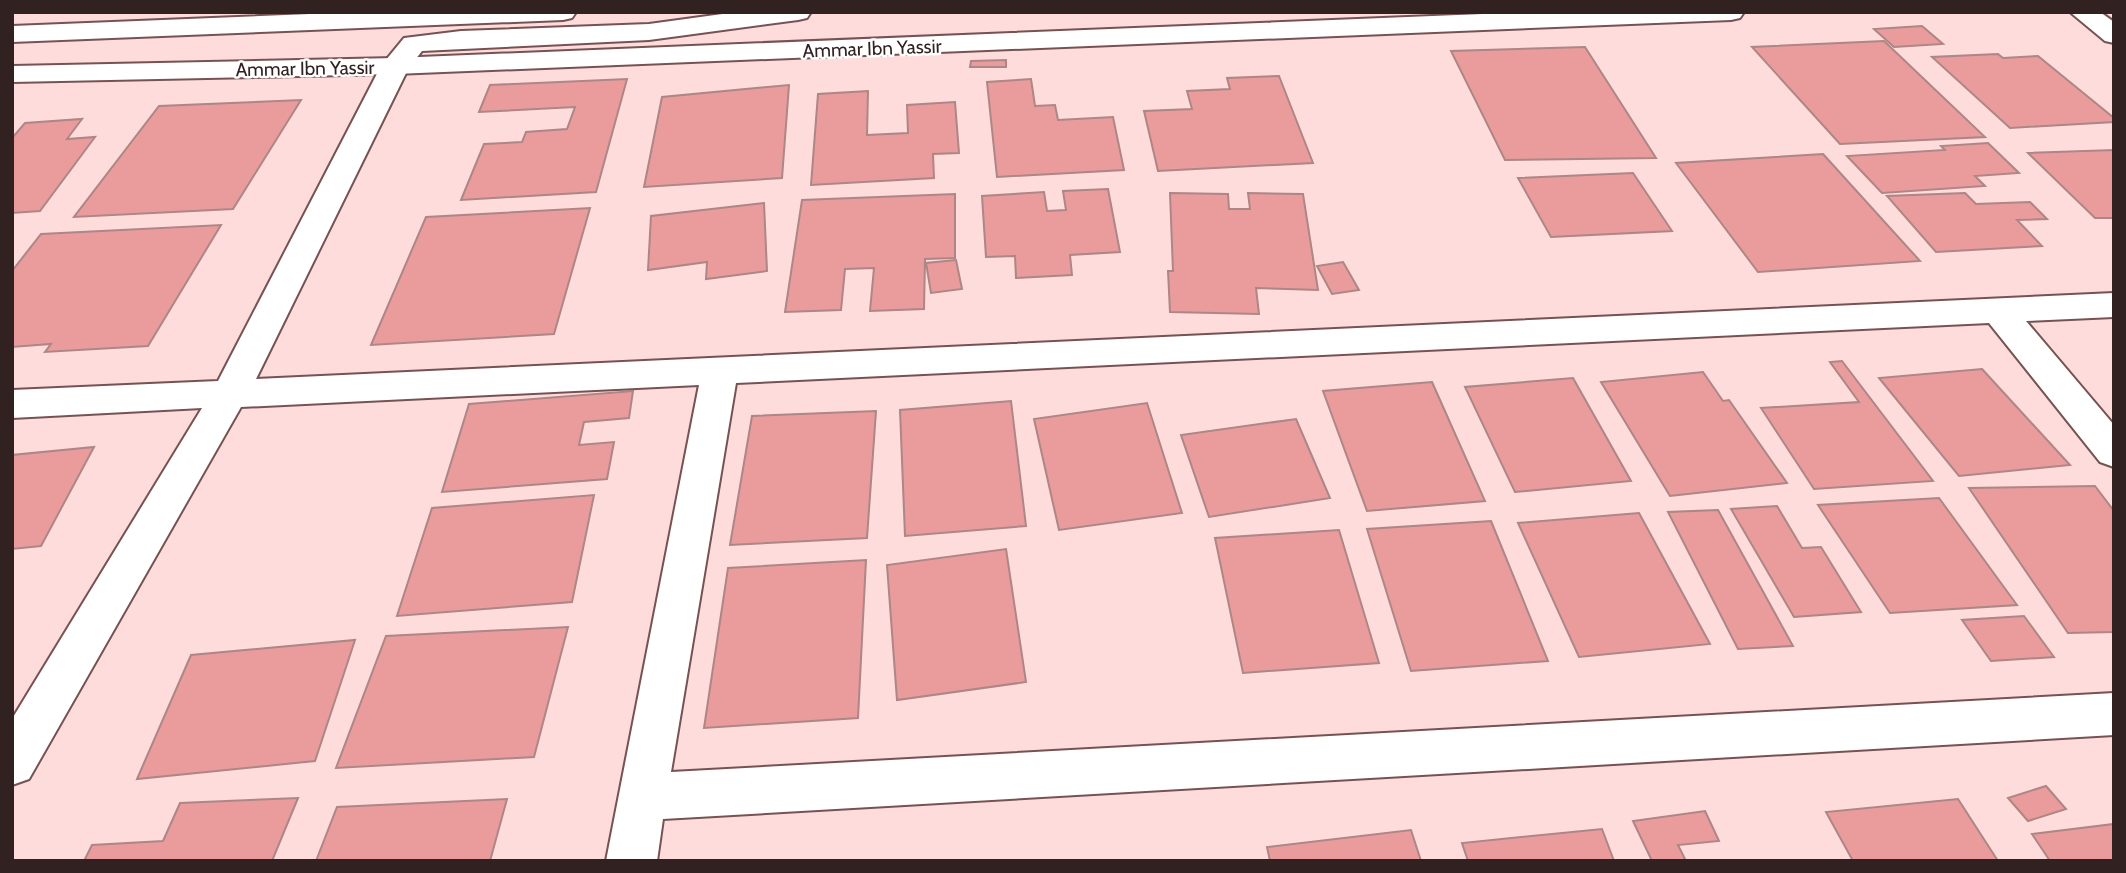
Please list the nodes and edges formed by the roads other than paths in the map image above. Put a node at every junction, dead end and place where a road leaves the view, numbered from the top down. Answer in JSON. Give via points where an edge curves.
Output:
{"nodes":[{"id":1,"x":563,"y":12,"type":"edge"},
{"id":2,"x":798,"y":12,"type":"edge"},
{"id":3,"x":1521,"y":12,"type":"edge"},
{"id":4,"x":1731,"y":12,"type":"edge"},
{"id":5,"x":2083,"y":12,"type":"edge"},
{"id":6,"x":421,"y":15,"type":"edge"},
{"id":7,"x":1364,"y":28,"type":"junction"},
{"id":8,"x":12,"y":34,"type":"edge"},
{"id":9,"x":2114,"y":35,"type":"edge"},
{"id":10,"x":395,"y":66,"type":"junction"},
{"id":11,"x":12,"y":74,"type":"edge"},
{"id":12,"x":2114,"y":305,"type":"edge"},
{"id":13,"x":1998,"y":310,"type":"junction"},
{"id":14,"x":720,"y":370,"type":"junction"},
{"id":15,"x":230,"y":394,"type":"junction"},
{"id":16,"x":12,"y":404,"type":"edge"},
{"id":17,"x":2114,"y":452,"type":"edge"},
{"id":18,"x":2114,"y":715,"type":"edge"},
{"id":19,"x":12,"y":763,"type":"edge"},
{"id":20,"x":643,"y":797,"type":"junction"},
{"id":21,"x":631,"y":861,"type":"edge"}],
"edges":[{"from":1,"to":6,"type":"street","name":"Ammar Ibn Yassir"},
{"from":2,"to":10,"type":"street","via":[[649,32],[414,44]]},
{"from":3,"to":7,"type":"street"},
{"from":4,"to":7,"type":"street","name":"Ammar Ibn Yassir"},
{"from":5,"to":9,"type":"street"},
{"from":6,"to":8,"type":"street","name":"Ammar Ibn Yassir"},
{"from":7,"to":10,"type":"street","name":"Ammar Ibn Yassir"},
{"from":10,"to":11,"type":"street","name":"Ammar Ibn Yassir"},
{"from":10,"to":15,"type":"street"},
{"from":12,"to":13,"type":"street"},
{"from":13,"to":14,"type":"street"},
{"from":13,"to":17,"type":"street"},
{"from":14,"to":15,"type":"street"},
{"from":14,"to":20,"type":"street"},
{"from":15,"to":16,"type":"street"},
{"from":15,"to":19,"type":"street"},
{"from":18,"to":20,"type":"street"},
{"from":20,"to":21,"type":"street"}]}
